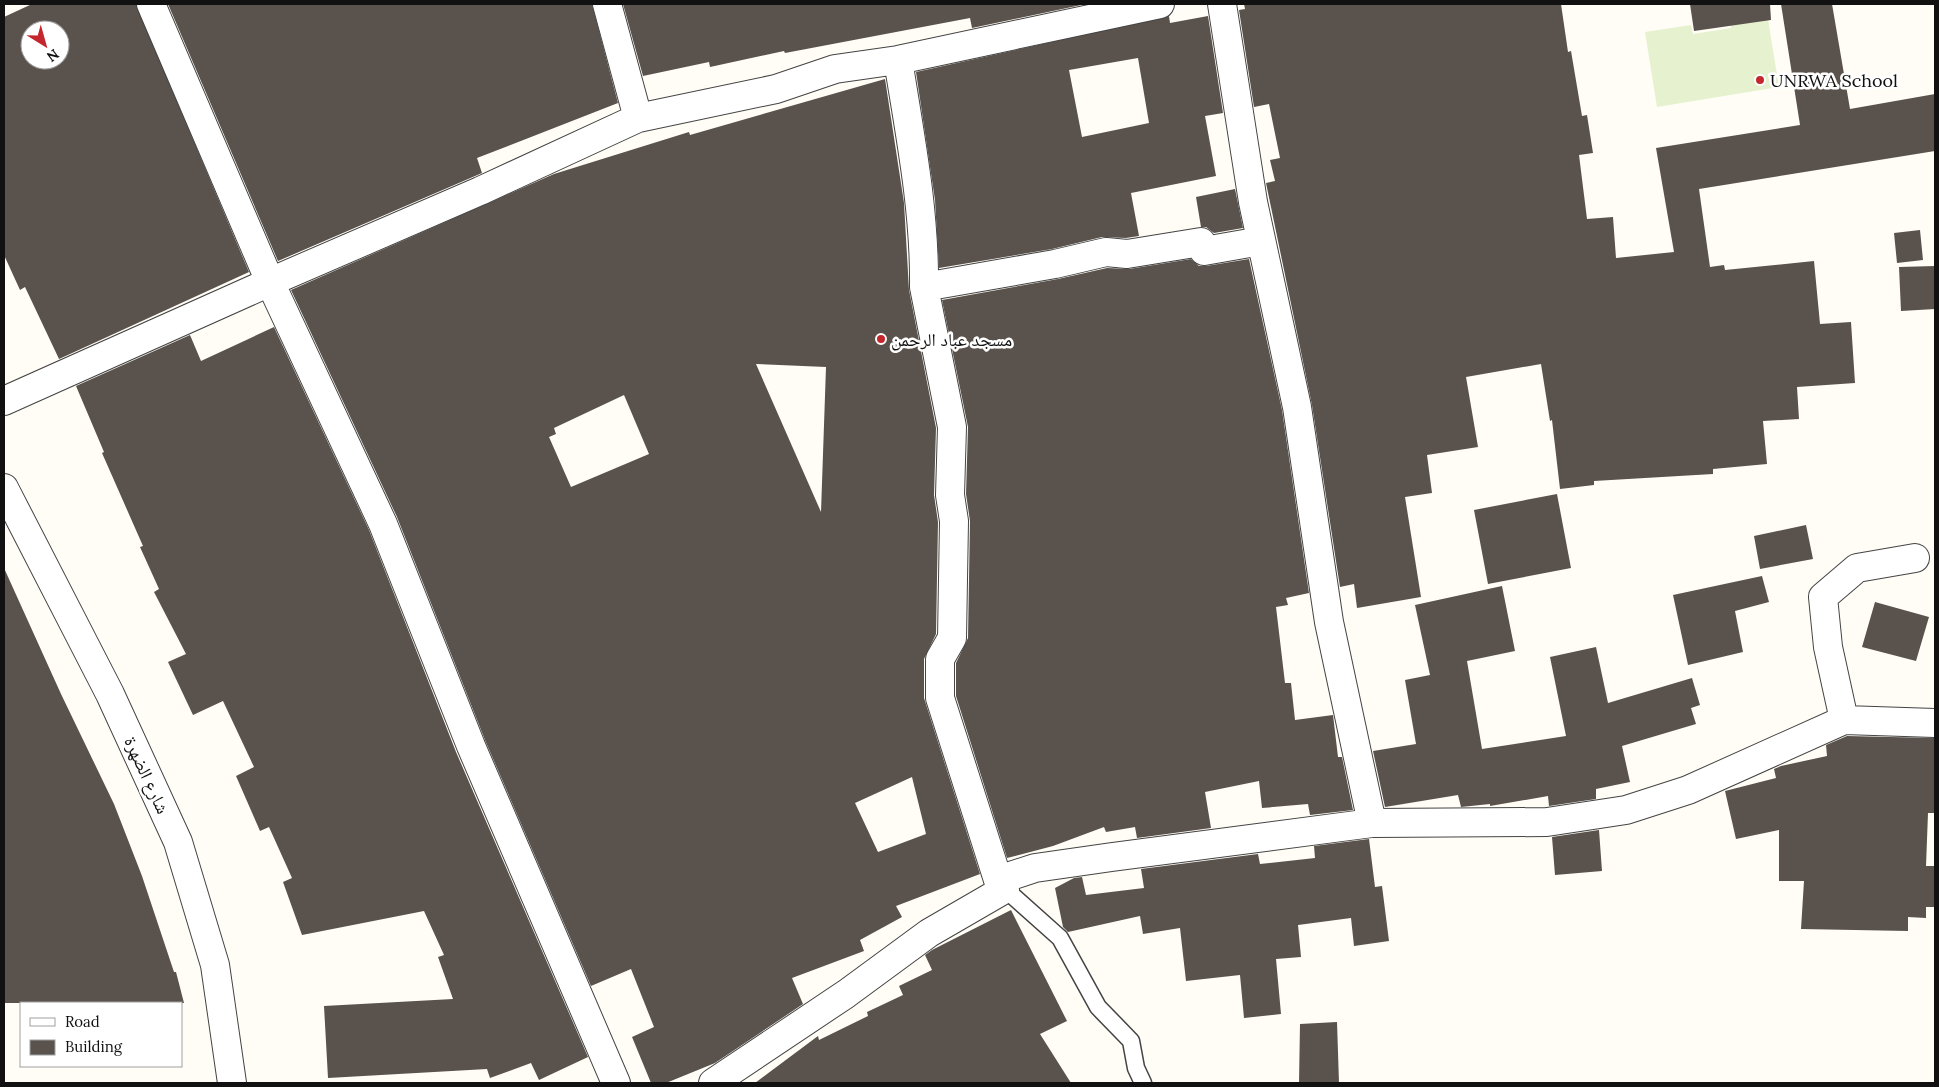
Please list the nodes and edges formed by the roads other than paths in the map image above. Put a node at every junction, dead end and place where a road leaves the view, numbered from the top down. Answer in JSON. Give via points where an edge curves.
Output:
{"nodes":[{"id":1,"x":151,"y":4,"type":"edge"},
{"id":2,"x":608,"y":4,"type":"edge"},
{"id":3,"x":1160,"y":4,"type":"edge"},
{"id":4,"x":1222,"y":4,"type":"edge"},
{"id":5,"x":898,"y":60,"type":"junction"},
{"id":6,"x":638,"y":118,"type":"junction"},
{"id":7,"x":1261,"y":241,"type":"junction"},
{"id":8,"x":270,"y":282,"type":"junction"},
{"id":9,"x":924,"y":287,"type":"junction"},
{"id":10,"x":4,"y":401,"type":"edge"},
{"id":11,"x":4,"y":488,"type":"edge"},
{"id":12,"x":1915,"y":558,"type":"dead end"},
{"id":13,"x":1844,"y":720,"type":"junction"},
{"id":14,"x":1935,"y":722,"type":"edge"},
{"id":15,"x":1372,"y":823,"type":"junction"},
{"id":16,"x":1001,"y":885,"type":"junction"},
{"id":17,"x":232,"y":1083,"type":"edge"},
{"id":18,"x":616,"y":1083,"type":"edge"},
{"id":19,"x":713,"y":1083,"type":"edge"},
{"id":20,"x":1143,"y":1083,"type":"edge"}],
"edges":[{"from":1,"to":8,"type":"street"},
{"from":2,"to":6,"type":"street"},
{"from":3,"to":5,"type":"street"},
{"from":4,"to":7,"type":"street"},
{"from":5,"to":6,"type":"street","via":[[835,69],[776,89]]},
{"from":5,"to":9,"type":"street","via":[[916,178]]},
{"from":6,"to":8,"type":"street"},
{"from":7,"to":9,"type":"street","via":[[1204,251],[1201,242],[1127,254],[1106,252]]},
{"from":7,"to":15,"type":"street","via":[[1297,407],[1329,622]]},
{"from":8,"to":10,"type":"street"},
{"from":8,"to":18,"type":"street","via":[[383,524],[471,746]]},
{"from":9,"to":16,"type":"street","via":[[952,427],[952,638],[940,659],[940,698]]},
{"from":11,"to":17,"type":"street","name":"شارع الضهرة","via":[[110,694],[178,842],[215,964]]},
{"from":12,"to":13,"type":"street","via":[[1857,568],[1823,597],[1828,647]]},
{"from":13,"to":14,"type":"street"},
{"from":13,"to":15,"type":"street","via":[[1688,790],[1626,810],[1547,822]]},
{"from":15,"to":16,"type":"street","via":[[1035,868]]},
{"from":16,"to":19,"type":"street"},
{"from":16,"to":20,"type":"lane","via":[[1060,938],[1098,1007],[1131,1041],[1136,1068]]}]}
